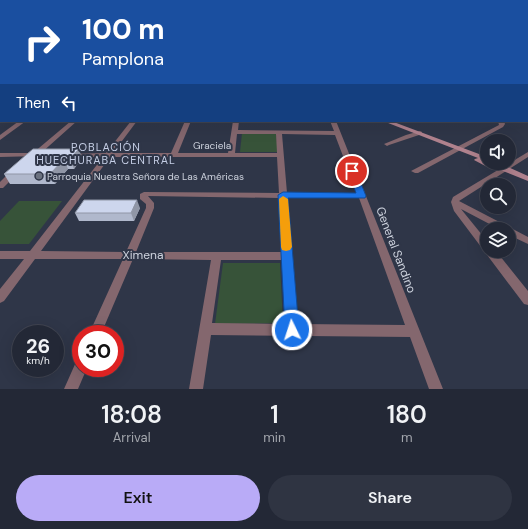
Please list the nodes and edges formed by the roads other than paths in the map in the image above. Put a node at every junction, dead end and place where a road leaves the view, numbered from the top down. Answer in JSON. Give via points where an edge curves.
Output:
{"nodes":[{"id":1,"x":22,"y":122,"type":"edge"},
{"id":2,"x":73,"y":122,"type":"edge"},
{"id":3,"x":133,"y":122,"type":"edge"},
{"id":4,"x":188,"y":122,"type":"edge"},
{"id":5,"x":236,"y":122,"type":"edge"},
{"id":6,"x":333,"y":122,"type":"edge"},
{"id":7,"x":389,"y":122,"type":"edge"},
{"id":8,"x":403,"y":122,"type":"edge"},
{"id":9,"x":501,"y":122,"type":"edge"},
{"id":10,"x":396,"y":124,"type":"junction"},
{"id":11,"x":234,"y":132,"type":"junction"},
{"id":12,"x":279,"y":132,"type":"junction"},
{"id":13,"x":337,"y":133,"type":"junction"},
{"id":14,"x":420,"y":133,"type":"junction"},
{"id":15,"x":0,"y":138,"type":"edge"},
{"id":16,"x":387,"y":144,"type":"dead end"},
{"id":17,"x":458,"y":149,"type":"junction"},
{"id":18,"x":528,"y":154,"type":"edge"},
{"id":19,"x":0,"y":155,"type":"edge"},
{"id":20,"x":35,"y":155,"type":"junction"},
{"id":21,"x":51,"y":155,"type":"edge"},
{"id":22,"x":66,"y":155,"type":"edge"},
{"id":23,"x":108,"y":155,"type":"junction"},
{"id":24,"x":174,"y":155,"type":"junction"},
{"id":25,"x":230,"y":155,"type":"junction"},
{"id":26,"x":280,"y":155,"type":"junction"},
{"id":27,"x":480,"y":157,"type":"edge"},
{"id":28,"x":480,"y":161,"type":"edge"},
{"id":29,"x":516,"y":162,"type":"edge"},
{"id":30,"x":23,"y":165,"type":"edge"},
{"id":31,"x":17,"y":170,"type":"edge"},
{"id":32,"x":503,"y":170,"type":"edge"},
{"id":33,"x":507,"y":170,"type":"edge"},
{"id":34,"x":415,"y":171,"type":"dead end"},
{"id":35,"x":528,"y":179,"type":"edge"},
{"id":36,"x":0,"y":186,"type":"edge"},
{"id":37,"x":283,"y":195,"type":"junction"},
{"id":38,"x":361,"y":196,"type":"junction"},
{"id":39,"x":455,"y":202,"type":"junction"},
{"id":40,"x":493,"y":222,"type":"edge"},
{"id":41,"x":516,"y":235,"type":"edge"},
{"id":42,"x":480,"y":239,"type":"edge"},
{"id":43,"x":528,"y":241,"type":"edge"},
{"id":44,"x":0,"y":255,"type":"edge"},
{"id":45,"x":32,"y":255,"type":"junction"},
{"id":46,"x":130,"y":255,"type":"junction"},
{"id":47,"x":217,"y":256,"type":"junction"},
{"id":48,"x":287,"y":256,"type":"junction"},
{"id":49,"x":495,"y":258,"type":"edge"},
{"id":50,"x":0,"y":298,"type":"edge"},
{"id":51,"x":528,"y":300,"type":"edge"},
{"id":52,"x":99,"y":325,"type":"edge"},
{"id":53,"x":206,"y":329,"type":"junction"},
{"id":54,"x":292,"y":330,"type":"junction"},
{"id":55,"x":413,"y":331,"type":"junction"},
{"id":56,"x":76,"y":377,"type":"edge"},
{"id":57,"x":71,"y":389,"type":"edge"},
{"id":58,"x":196,"y":389,"type":"edge"},
{"id":59,"x":436,"y":389,"type":"edge"}],
"edges":[{"from":1,"to":15,"type":"street"},
{"from":2,"to":20,"type":"street"},
{"from":3,"to":23,"type":"street"},
{"from":4,"to":24,"type":"street"},
{"from":5,"to":11,"type":"street"},
{"from":6,"to":13,"type":"street","name":"General Sandino"},
{"from":7,"to":10,"type":"main road"},
{"from":8,"to":10,"type":"main road"},
{"from":8,"to":14,"type":"main road"},
{"from":9,"to":17,"type":"street","via":[[501,126]]},
{"from":10,"to":14,"type":"main road"},
{"from":11,"to":12,"type":"street","name":"Graciela"},
{"from":11,"to":25,"type":"street"},
{"from":12,"to":13,"type":"street","name":"Graciela"},
{"from":12,"to":26,"type":"street"},
{"from":13,"to":38,"type":"street","name":"General Sandino"},
{"from":14,"to":16,"type":"street"},
{"from":14,"to":17,"type":"main road"},
{"from":17,"to":27,"type":"main road"},
{"from":17,"to":28,"type":"main road"},
{"from":17,"to":34,"type":"street"},
{"from":18,"to":29,"type":"street"},
{"from":19,"to":20,"type":"street"},
{"from":20,"to":21,"type":"street"},
{"from":20,"to":30,"type":"street"},
{"from":22,"to":23,"type":"street","name":"Graciela"},
{"from":23,"to":24,"type":"street","name":"Graciela"},
{"from":23,"to":45,"type":"street"},
{"from":24,"to":25,"type":"street","name":"Graciela"},
{"from":25,"to":26,"type":"street","name":"Graciela"},
{"from":26,"to":37,"type":"street"},
{"from":31,"to":36,"type":"street"},
{"from":32,"to":39,"type":"street"},
{"from":33,"to":35,"type":"main road"},
{"from":37,"to":38,"type":"street"},
{"from":37,"to":46,"type":"street","via":[[144,194],[150,208]]},
{"from":37,"to":48,"type":"street"},
{"from":38,"to":55,"type":"street","name":"General Sandino"},
{"from":39,"to":40,"type":"street"},
{"from":39,"to":42,"type":"street"},
{"from":41,"to":43,"type":"street"},
{"from":44,"to":45,"type":"street","name":"Ximena"},
{"from":45,"to":46,"type":"street","name":"Ximena"},
{"from":45,"to":50,"type":"street"},
{"from":46,"to":47,"type":"street","name":"Ximena"},
{"from":46,"to":52,"type":"street"},
{"from":47,"to":48,"type":"street","name":"Ximena"},
{"from":47,"to":53,"type":"street"},
{"from":48,"to":54,"type":"street"},
{"from":49,"to":51,"type":"street"},
{"from":53,"to":54,"type":"street"},
{"from":53,"to":58,"type":"street"},
{"from":54,"to":55,"type":"street"},
{"from":55,"to":59,"type":"street","name":"General Sandino"},
{"from":56,"to":57,"type":"street"}]}
